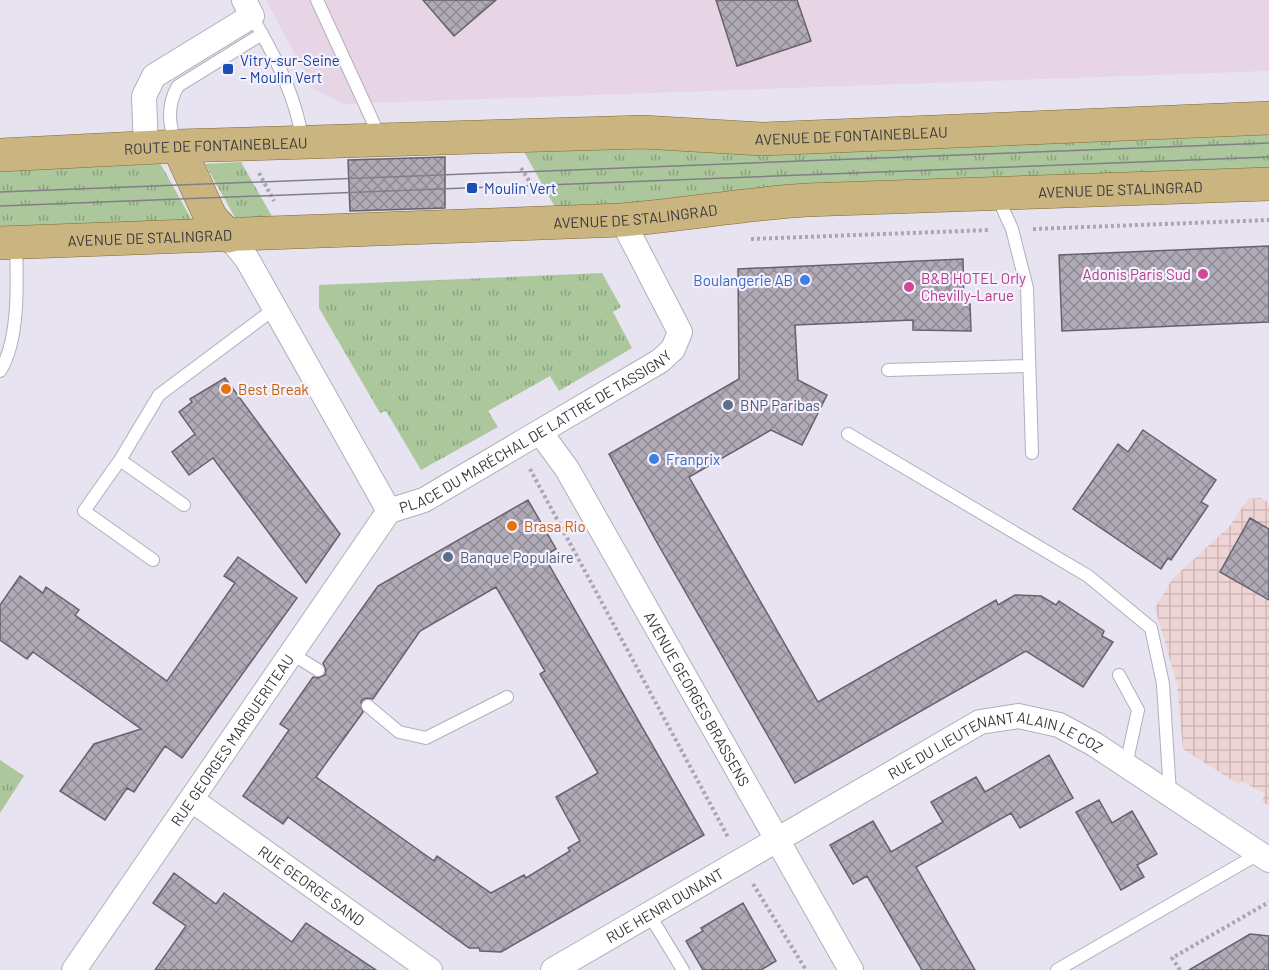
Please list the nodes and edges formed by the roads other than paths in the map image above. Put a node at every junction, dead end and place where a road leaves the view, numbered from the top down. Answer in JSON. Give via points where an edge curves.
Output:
{"nodes":[{"id":1,"x":317,"y":0,"type":"edge"},
{"id":2,"x":252,"y":13,"type":"edge"},
{"id":3,"x":1269,"y":118,"type":"edge"},
{"id":4,"x":432,"y":139,"type":"joint"},
{"id":5,"x":382,"y":141,"type":"junction"},
{"id":6,"x":303,"y":143,"type":"junction"},
{"id":7,"x":178,"y":146,"type":"junction"},
{"id":8,"x":146,"y":148,"type":"junction"},
{"id":9,"x":0,"y":155,"type":"edge"},
{"id":10,"x":1269,"y":184,"type":"edge"},
{"id":11,"x":996,"y":195,"type":"junction"},
{"id":12,"x":622,"y":220,"type":"junction"},
{"id":13,"x":228,"y":236,"type":"junction"},
{"id":14,"x":8,"y":243,"type":"edge"},
{"id":15,"x":274,"y":309,"type":"junction"},
{"id":16,"x":1029,"y":366,"type":"junction"},
{"id":17,"x":888,"y":370,"type":"dead end"},
{"id":18,"x":0,"y":371,"type":"edge"},
{"id":19,"x":540,"y":432,"type":"junction"},
{"id":20,"x":848,"y":434,"type":"dead end"},
{"id":21,"x":1032,"y":453,"type":"dead end"},
{"id":22,"x":120,"y":460,"type":"junction"},
{"id":23,"x":184,"y":505,"type":"dead end"},
{"id":24,"x":389,"y":511,"type":"junction"},
{"id":25,"x":153,"y":560,"type":"dead end"},
{"id":26,"x":292,"y":654,"type":"junction"},
{"id":27,"x":318,"y":670,"type":"dead end"},
{"id":28,"x":1119,"y":675,"type":"dead end"},
{"id":29,"x":507,"y":696,"type":"dead end"},
{"id":30,"x":368,"y":706,"type":"dead end"},
{"id":31,"x":1126,"y":765,"type":"junction"},
{"id":32,"x":1170,"y":793,"type":"junction"},
{"id":33,"x":192,"y":800,"type":"junction"},
{"id":34,"x":776,"y":840,"type":"junction"},
{"id":35,"x":1264,"y":857,"type":"edge"},
{"id":36,"x":649,"y":914,"type":"junction"},
{"id":37,"x":74,"y":970,"type":"edge"},
{"id":38,"x":430,"y":970,"type":"edge"},
{"id":39,"x":553,"y":970,"type":"edge"},
{"id":40,"x":683,"y":970,"type":"edge"},
{"id":41,"x":851,"y":970,"type":"edge"},
{"id":42,"x":1057,"y":970,"type":"edge"}],
"edges":[{"from":1,"to":5,"type":"lane"},
{"from":2,"to":6,"type":"lane","via":[[283,72],[298,114]]},
{"from":2,"to":7,"type":"lane","via":[[178,86],[170,99],[172,133]]},
{"from":2,"to":8,"type":"street","via":[[154,76],[144,96]]},
{"from":3,"to":4,"type":"main road","name":"AVENUE DE FONTAINEBLEAU","via":[[762,139],[643,132]]},
{"from":4,"to":5,"type":"main road","name":"ROUTE DE FONTAINEBLEAU"},
{"from":5,"to":6,"type":"main road","name":"ROUTE DE FONTAINEBLEAU"},
{"from":6,"to":7,"type":"main road","name":"ROUTE DE FONTAINEBLEAU"},
{"from":7,"to":8,"type":"main road","name":"ROUTE DE FONTAINEBLEAU"},
{"from":7,"to":13,"type":"main road","via":[[211,218]]},
{"from":8,"to":9,"type":"main road","name":"ROUTE DE FONTAINEBLEAU"},
{"from":10,"to":11,"type":"main road","name":"AVENUE DE STALINGRAD"},
{"from":11,"to":12,"type":"main road","name":"AVENUE DE STALINGRAD","via":[[756,203],[695,214]]},
{"from":11,"to":16,"type":"lane","via":[[1012,230],[1027,288]]},
{"from":12,"to":13,"type":"main road","name":"AVENUE DE STALINGRAD"},
{"from":12,"to":19,"type":"street","name":"PLACE DU MARÉCHAL DE LATTRE DE TASSIGNY","via":[[680,332],[673,349],[660,361]]},
{"from":13,"to":14,"type":"main road","name":"AVENUE DE STALINGRAD"},
{"from":13,"to":15,"type":"street","name":"PLACE DU MARÉCHAL DE LATTRE DE TASSIGNY","via":[[247,259]]},
{"from":14,"to":18,"type":"lane","via":[[16,302],[8,358]]},
{"from":15,"to":22,"type":"lane","via":[[159,394]]},
{"from":15,"to":24,"type":"street","name":"PLACE DU MARÉCHAL DE LATTRE DE TASSIGNY"},
{"from":16,"to":17,"type":"lane"},
{"from":16,"to":21,"type":"lane"},
{"from":19,"to":24,"type":"street","name":"PLACE DU MARÉCHAL DE LATTRE DE TASSIGNY","via":[[424,500]]},
{"from":19,"to":34,"type":"street","name":"AVENUE GEORGES BRASSENS","via":[[567,469]]},
{"from":20,"to":32,"type":"lane","via":[[1088,576],[1151,628],[1163,684]]},
{"from":22,"to":23,"type":"lane"},
{"from":22,"to":25,"type":"lane","via":[[84,511]]},
{"from":24,"to":26,"type":"street","name":"RUE GEORGES MARGUERITEAU"},
{"from":26,"to":27,"type":"lane"},
{"from":26,"to":33,"type":"street","name":"RUE GEORGES MARGUERITEAU"},
{"from":28,"to":31,"type":"lane","via":[[1138,710]]},
{"from":29,"to":30,"type":"lane","via":[[426,738],[399,732]]},
{"from":31,"to":32,"type":"street","name":"RUE DU LIEUTENANT ALAIN LE COZ"},
{"from":31,"to":34,"type":"street","name":"RUE DU LIEUTENANT ALAIN LE COZ","via":[[1059,725],[1018,716],[980,722]]},
{"from":32,"to":35,"type":"street","name":"RUE DU LIEUTENANT ALAIN LE COZ"},
{"from":33,"to":37,"type":"street","name":"RUE GEORGES MARGUERITEAU"},
{"from":33,"to":38,"type":"street","name":"RUE GEORGE SAND"},
{"from":34,"to":36,"type":"street","name":"RUE HENRI DUNANT"},
{"from":34,"to":41,"type":"street","name":"AVENUE GEORGES BRASSENS"},
{"from":35,"to":42,"type":"lane"},
{"from":36,"to":39,"type":"street","name":"RUE HENRI DUNANT"},
{"from":36,"to":40,"type":"lane"}]}
